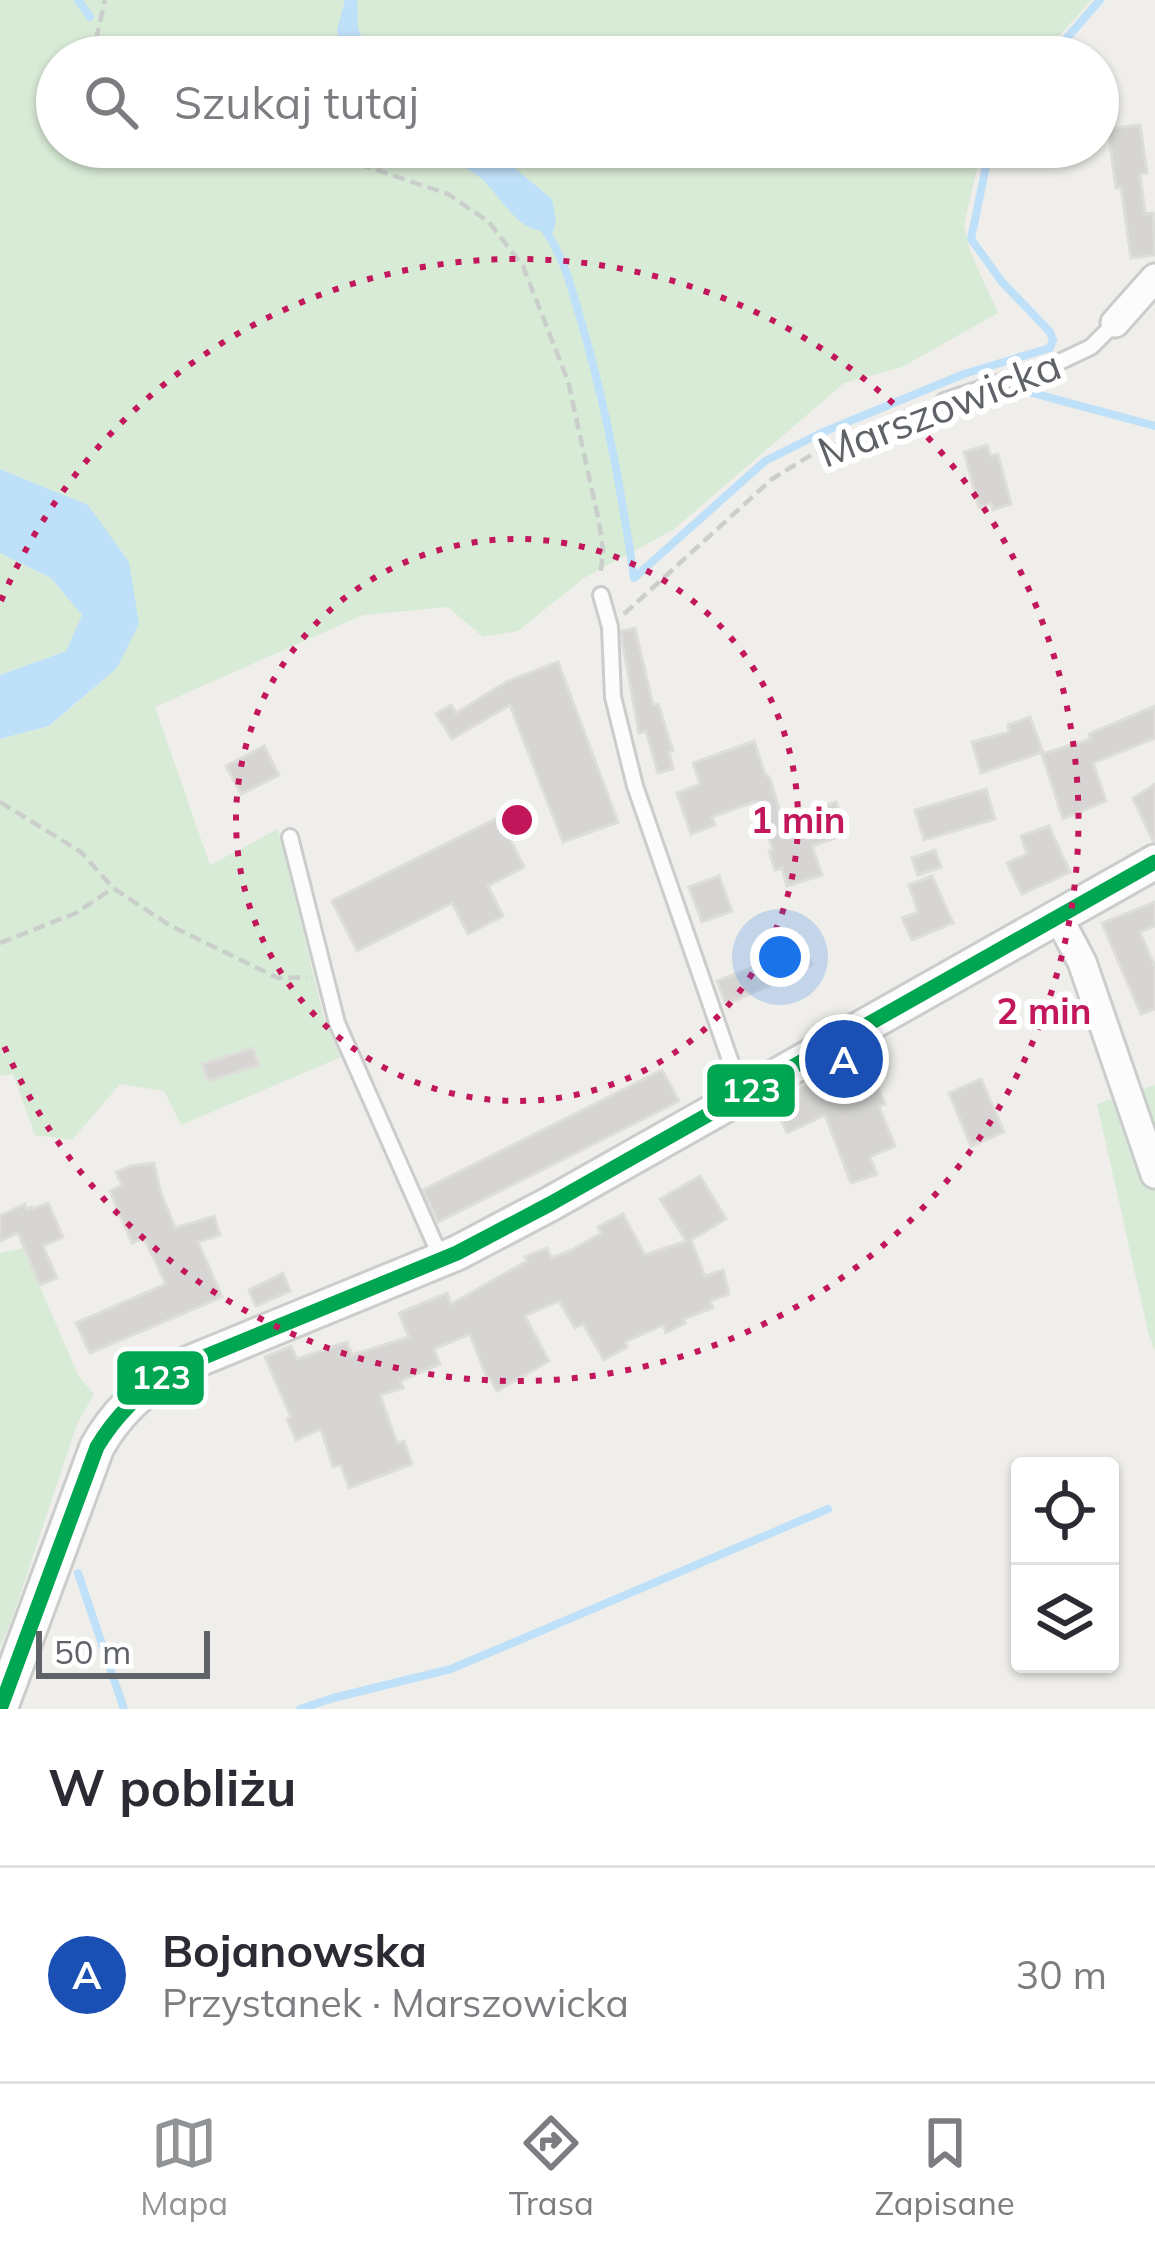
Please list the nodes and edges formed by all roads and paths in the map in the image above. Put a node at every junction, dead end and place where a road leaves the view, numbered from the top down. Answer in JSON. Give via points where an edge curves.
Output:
{"nodes":[{"id":1,"x":106,"y":0,"type":"edge"},
{"id":2,"x":97,"y":36,"type":"edge"},
{"id":3,"x":377,"y":168,"type":"edge"},
{"id":4,"x":1155,"y":278,"type":"edge"},
{"id":5,"x":1115,"y":323,"type":"joint"},
{"id":6,"x":944,"y":400,"type":"joint"},
{"id":7,"x":601,"y":595,"type":"joint"},
{"id":8,"x":610,"y":628,"type":"junction"},
{"id":9,"x":0,"y":802,"type":"edge"},
{"id":10,"x":290,"y":837,"type":"dead end"},
{"id":11,"x":1155,"y":862,"type":"edge"},
{"id":12,"x":113,"y":888,"type":"junction"},
{"id":13,"x":1057,"y":915,"type":"junction"},
{"id":14,"x":0,"y":943,"type":"edge"},
{"id":15,"x":326,"y":977,"type":"junction"},
{"id":16,"x":744,"y":1094,"type":"junction"},
{"id":17,"x":1155,"y":1174,"type":"edge"},
{"id":18,"x":442,"y":1260,"type":"junction"},
{"id":19,"x":0,"y":1709,"type":"edge"}],
"edges":[{"from":1,"to":2,"type":"path"},
{"from":3,"to":7,"type":"path","via":[[448,194],[489,222],[523,266],[568,381],[599,522]]},
{"from":4,"to":5,"type":"street","name":"Marszowicka"},
{"from":5,"to":6,"type":"lane","name":"Marszowicka","via":[[1091,347],[1055,364]]},
{"from":6,"to":8,"type":"path","name":"Marszowicka","via":[[816,452],[772,479]]},
{"from":7,"to":8,"type":"lane"},
{"from":8,"to":16,"type":"lane","via":[[613,697],[635,786]]},
{"from":9,"to":12,"type":"path","via":[[81,852]]},
{"from":10,"to":15,"type":"lane"},
{"from":11,"to":13,"type":"street"},
{"from":12,"to":14,"type":"path","via":[[76,913]]},
{"from":12,"to":15,"type":"path","via":[[278,978]]},
{"from":13,"to":16,"type":"street"},
{"from":13,"to":17,"type":"street","via":[[1082,962]]},
{"from":15,"to":18,"type":"lane","via":[[337,1023]]},
{"from":16,"to":18,"type":"street"},
{"from":18,"to":19,"type":"street","via":[[170,1371],[132,1398],[97,1447]]}]}
